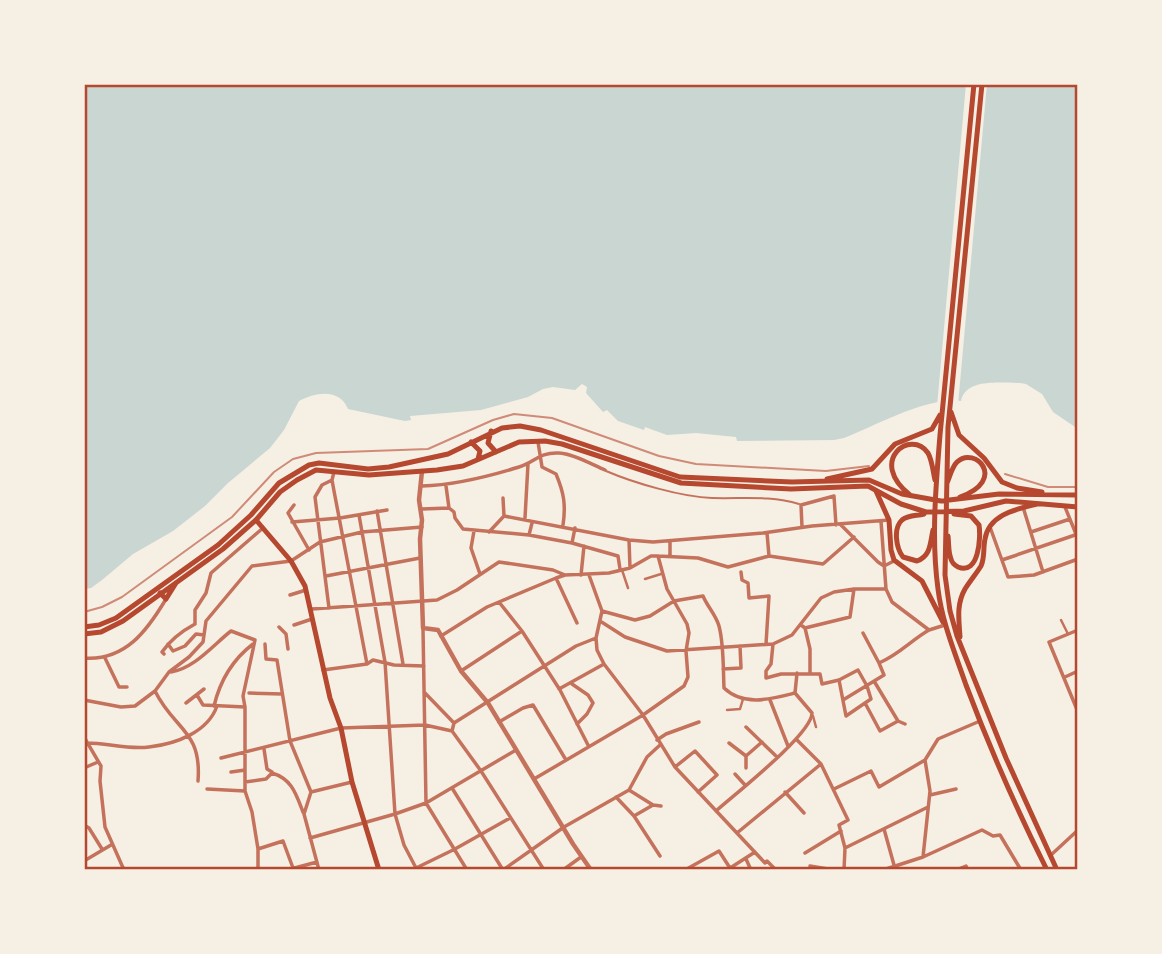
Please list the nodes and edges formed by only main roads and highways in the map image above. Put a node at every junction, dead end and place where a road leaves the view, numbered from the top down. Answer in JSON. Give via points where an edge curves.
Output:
{"nodes":[{"id":1,"x":974,"y":84,"type":"edge"},
{"id":2,"x":982,"y":84,"type":"edge"},
{"id":3,"x":942,"y":409,"type":"junction"},
{"id":4,"x":950,"y":409,"type":"junction"},
{"id":5,"x":491,"y":431,"type":"junction"},
{"id":6,"x":471,"y":442,"type":"junction"},
{"id":7,"x":496,"y":452,"type":"junction"},
{"id":8,"x":476,"y":461,"type":"junction"},
{"id":9,"x":818,"y":482,"type":"junction"},
{"id":10,"x":936,"y":486,"type":"junction"},
{"id":11,"x":946,"y":486,"type":"junction"},
{"id":12,"x":875,"y":490,"type":"junction"},
{"id":13,"x":1048,"y":494,"type":"junction"},
{"id":14,"x":1078,"y":495,"type":"edge"},
{"id":15,"x":911,"y":496,"type":"junction"},
{"id":16,"x":954,"y":501,"type":"junction"},
{"id":17,"x":1042,"y":503,"type":"junction"},
{"id":18,"x":1078,"y":507,"type":"edge"},
{"id":19,"x":926,"y":512,"type":"junction"},
{"id":20,"x":948,"y":512,"type":"junction"},
{"id":21,"x":254,"y":517,"type":"junction"},
{"id":22,"x":936,"y":524,"type":"junction"},
{"id":23,"x":946,"y":524,"type":"junction"},
{"id":24,"x":180,"y":579,"type":"junction"},
{"id":25,"x":160,"y":593,"type":"junction"},
{"id":26,"x":945,"y":625,"type":"junction"},
{"id":27,"x":84,"y":627,"type":"edge"},
{"id":28,"x":84,"y":634,"type":"edge"},
{"id":29,"x":961,"y":644,"type":"junction"},
{"id":30,"x":379,"y":870,"type":"edge"},
{"id":31,"x":1047,"y":870,"type":"edge"},
{"id":32,"x":1057,"y":870,"type":"edge"}],
"edges":[{"from":1,"to":3,"type":"main road"},
{"from":2,"to":4,"type":"main road"},
{"from":3,"to":9,"type":"main road","via":[[932,429],[900,440],[872,470]]},
{"from":3,"to":10,"type":"main road"},
{"from":4,"to":11,"type":"main road"},
{"from":4,"to":13,"type":"main road","via":[[959,435],[1002,482]]},
{"from":5,"to":6,"type":"main road"},
{"from":5,"to":7,"type":"main road","via":[[488,443]]},
{"from":5,"to":9,"type":"main road","via":[[533,428],[680,477]]},
{"from":6,"to":8,"type":"main road","via":[[480,451]]},
{"from":6,"to":21,"type":"main road","via":[[440,457],[389,467],[309,465],[279,483]]},
{"from":7,"to":8,"type":"main road"},
{"from":7,"to":12,"type":"main road","via":[[519,442],[538,441],[562,444],[681,483],[791,489],[863,486]]},
{"from":8,"to":21,"type":"main road","via":[[450,469],[369,475],[316,470],[280,492]]},
{"from":9,"to":15,"type":"main road","via":[[869,480]]},
{"from":10,"to":15,"type":"main road","via":[[928,453],[906,445],[893,456],[891,473]]},
{"from":10,"to":22,"type":"main road"},
{"from":11,"to":16,"type":"main road","via":[[961,460],[971,457],[982,465],[982,484]]},
{"from":11,"to":23,"type":"main road"},
{"from":12,"to":19,"type":"main road"},
{"from":12,"to":26,"type":"main road","via":[[889,520],[894,560],[922,581]]},
{"from":13,"to":14,"type":"main road"},
{"from":13,"to":16,"type":"main road","via":[[999,494]]},
{"from":15,"to":16,"type":"main road"},
{"from":17,"to":18,"type":"main road"},
{"from":17,"to":20,"type":"main road","via":[[1006,501]]},
{"from":17,"to":29,"type":"main road","via":[[1005,513],[990,527],[983,562],[960,601]]},
{"from":19,"to":20,"type":"main road"},
{"from":19,"to":22,"type":"main road","via":[[899,524],[897,542],[903,557],[916,561],[925,557]]},
{"from":20,"to":23,"type":"main road","via":[[971,516],[979,524],[978,551],[969,567],[953,564]]},
{"from":21,"to":24,"type":"main road","via":[[223,549]]},
{"from":21,"to":27,"type":"main road","via":[[116,618]]},
{"from":21,"to":30,"type":"main road","via":[[291,561],[306,590],[330,698]]},
{"from":22,"to":26,"type":"main road","via":[[936,580]]},
{"from":23,"to":29,"type":"main road","via":[[948,595]]},
{"from":24,"to":25,"type":"main road"},
{"from":24,"to":25,"type":"main road","via":[[166,599]]},
{"from":25,"to":28,"type":"main road","via":[[116,625]]},
{"from":26,"to":31,"type":"main road","via":[[1001,774]]},
{"from":29,"to":32,"type":"main road"}]}
